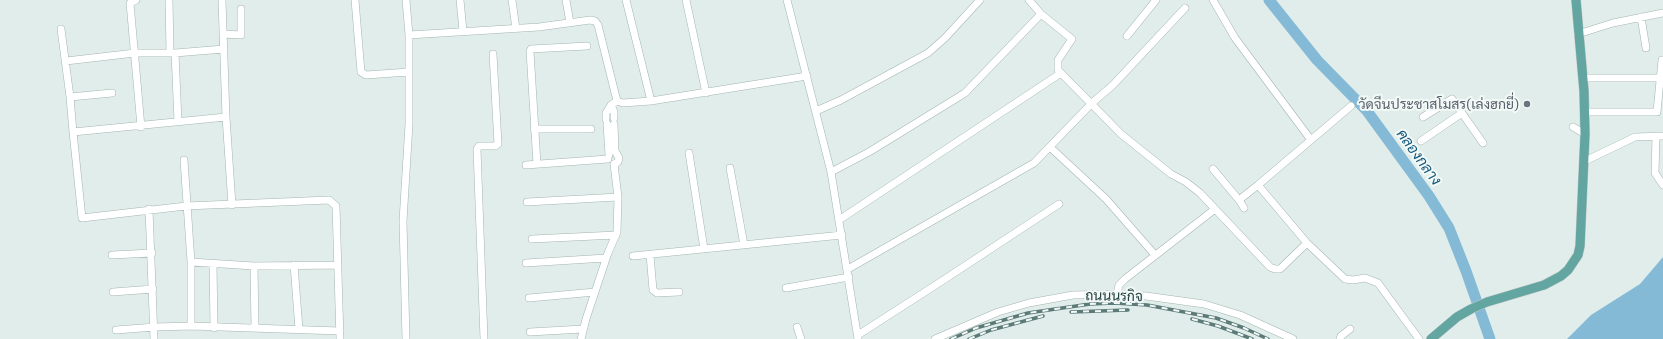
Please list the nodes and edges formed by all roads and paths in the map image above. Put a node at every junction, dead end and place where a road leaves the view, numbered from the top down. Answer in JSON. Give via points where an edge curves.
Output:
{"nodes":[{"id":1,"x":169,"y":0,"type":"edge"},
{"id":2,"x":222,"y":0,"type":"edge"},
{"id":3,"x":355,"y":0,"type":"edge"},
{"id":4,"x":406,"y":0,"type":"edge"},
{"id":5,"x":460,"y":0,"type":"edge"},
{"id":6,"x":512,"y":0,"type":"edge"},
{"id":7,"x":566,"y":0,"type":"edge"},
{"id":8,"x":626,"y":0,"type":"edge"},
{"id":9,"x":686,"y":0,"type":"edge"},
{"id":10,"x":787,"y":0,"type":"edge"},
{"id":11,"x":980,"y":0,"type":"edge"},
{"id":12,"x":1156,"y":0,"type":"edge"},
{"id":13,"x":1214,"y":0,"type":"edge"},
{"id":14,"x":1576,"y":0,"type":"edge"},
{"id":15,"x":132,"y":1,"type":"edge"},
{"id":16,"x":1032,"y":1,"type":"edge"},
{"id":17,"x":1185,"y":8,"type":"dead end"},
{"id":18,"x":241,"y":9,"type":"dead end"},
{"id":19,"x":1663,"y":12,"type":"edge"},
{"id":20,"x":1040,"y":14,"type":"junction"},
{"id":21,"x":1641,"y":17,"type":"junction"},
{"id":22,"x":570,"y":23,"type":"junction"},
{"id":23,"x":61,"y":29,"type":"dead end"},
{"id":24,"x":516,"y":29,"type":"junction"},
{"id":25,"x":463,"y":31,"type":"junction"},
{"id":26,"x":223,"y":34,"type":"junction"},
{"id":27,"x":1578,"y":34,"type":"junction"},
{"id":28,"x":408,"y":35,"type":"junction"},
{"id":29,"x":1127,"y":36,"type":"dead end"},
{"id":30,"x":587,"y":46,"type":"dead end"},
{"id":31,"x":1646,"y":48,"type":"dead end"},
{"id":32,"x":224,"y":49,"type":"junction"},
{"id":33,"x":135,"y":53,"type":"junction"},
{"id":34,"x":173,"y":53,"type":"junction"},
{"id":35,"x":493,"y":54,"type":"dead end"},
{"id":36,"x":1662,"y":60,"type":"dead end"},
{"id":37,"x":66,"y":61,"type":"junction"},
{"id":38,"x":409,"y":72,"type":"junction"},
{"id":39,"x":1061,"y":73,"type":"junction"},
{"id":40,"x":807,"y":76,"type":"junction"},
{"id":41,"x":1583,"y":78,"type":"junction"},
{"id":42,"x":1661,"y":78,"type":"junction"},
{"id":43,"x":112,"y":93,"type":"dead end"},
{"id":44,"x":706,"y":93,"type":"junction"},
{"id":45,"x":70,"y":97,"type":"junction"},
{"id":46,"x":651,"y":101,"type":"junction"},
{"id":47,"x":614,"y":103,"type":"junction"},
{"id":48,"x":1092,"y":103,"type":"junction"},
{"id":49,"x":1351,"y":106,"type":"dead end"},
{"id":50,"x":816,"y":111,"type":"junction"},
{"id":51,"x":1585,"y":112,"type":"junction"},
{"id":52,"x":1462,"y":113,"type":"junction"},
{"id":53,"x":226,"y":117,"type":"junction"},
{"id":54,"x":1423,"y":117,"type":"dead end"},
{"id":55,"x":178,"y":121,"type":"junction"},
{"id":56,"x":141,"y":127,"type":"junction"},
{"id":57,"x":1573,"y":127,"type":"dead end"},
{"id":58,"x":534,"y":129,"type":"junction"},
{"id":59,"x":591,"y":129,"type":"dead end"},
{"id":60,"x":73,"y":132,"type":"junction"},
{"id":61,"x":1585,"y":134,"type":"junction"},
{"id":62,"x":1660,"y":136,"type":"edge"},
{"id":63,"x":1311,"y":140,"type":"junction"},
{"id":64,"x":1421,"y":141,"type":"dead end"},
{"id":65,"x":1483,"y":143,"type":"dead end"},
{"id":66,"x":1051,"y":148,"type":"junction"},
{"id":67,"x":689,"y":152,"type":"dead end"},
{"id":68,"x":610,"y":156,"type":"junction"},
{"id":69,"x":184,"y":160,"type":"dead end"},
{"id":70,"x":1585,"y":161,"type":"junction"},
{"id":71,"x":537,"y":164,"type":"junction"},
{"id":72,"x":614,"y":164,"type":"junction"},
{"id":73,"x":526,"y":165,"type":"dead end"},
{"id":74,"x":730,"y":168,"type":"dead end"},
{"id":75,"x":1213,"y":170,"type":"dead end"},
{"id":76,"x":831,"y":172,"type":"junction"},
{"id":77,"x":1258,"y":185,"type":"junction"},
{"id":78,"x":1663,"y":185,"type":"edge"},
{"id":79,"x":618,"y":197,"type":"junction"},
{"id":80,"x":1239,"y":200,"type":"junction"},
{"id":81,"x":527,"y":202,"type":"dead end"},
{"id":82,"x":1059,"y":204,"type":"dead end"},
{"id":83,"x":232,"y":205,"type":"junction"},
{"id":84,"x":186,"y":206,"type":"junction"},
{"id":85,"x":1244,"y":208,"type":"dead end"},
{"id":86,"x":149,"y":209,"type":"junction"},
{"id":87,"x":1215,"y":209,"type":"junction"},
{"id":88,"x":839,"y":220,"type":"junction"},
{"id":89,"x":616,"y":235,"type":"junction"},
{"id":90,"x":842,"y":235,"type":"junction"},
{"id":91,"x":532,"y":239,"type":"dead end"},
{"id":92,"x":1307,"y":243,"type":"junction"},
{"id":93,"x":744,"y":245,"type":"junction"},
{"id":94,"x":704,"y":249,"type":"junction"},
{"id":95,"x":152,"y":253,"type":"junction"},
{"id":96,"x":112,"y":255,"type":"dead end"},
{"id":97,"x":650,"y":255,"type":"junction"},
{"id":98,"x":1155,"y":255,"type":"junction"},
{"id":99,"x":633,"y":256,"type":"dead end"},
{"id":100,"x":606,"y":258,"type":"junction"},
{"id":101,"x":191,"y":262,"type":"junction"},
{"id":102,"x":526,"y":263,"type":"dead end"},
{"id":103,"x":213,"y":264,"type":"junction"},
{"id":104,"x":294,"y":265,"type":"junction"},
{"id":105,"x":338,"y":265,"type":"junction"},
{"id":106,"x":254,"y":266,"type":"junction"},
{"id":107,"x":848,"y":269,"type":"junction"},
{"id":108,"x":850,"y":277,"type":"junction"},
{"id":109,"x":786,"y":288,"type":"dead end"},
{"id":110,"x":153,"y":289,"type":"junction"},
{"id":111,"x":113,"y":292,"type":"dead end"},
{"id":112,"x":595,"y":292,"type":"junction"},
{"id":113,"x":679,"y":292,"type":"dead end"},
{"id":114,"x":1117,"y":294,"type":"junction"},
{"id":115,"x":528,"y":298,"type":"dead end"},
{"id":116,"x":191,"y":326,"type":"junction"},
{"id":117,"x":155,"y":327,"type":"junction"},
{"id":118,"x":214,"y":328,"type":"junction"},
{"id":119,"x":255,"y":328,"type":"junction"},
{"id":120,"x":797,"y":328,"type":"dead end"},
{"id":121,"x":298,"y":329,"type":"junction"},
{"id":122,"x":583,"y":329,"type":"junction"},
{"id":123,"x":1350,"y":329,"type":"dead end"},
{"id":124,"x":116,"y":330,"type":"dead end"},
{"id":125,"x":340,"y":331,"type":"junction"},
{"id":126,"x":530,"y":332,"type":"dead end"},
{"id":127,"x":858,"y":337,"type":"edge"},
{"id":128,"x":154,"y":339,"type":"edge"},
{"id":129,"x":340,"y":339,"type":"edge"},
{"id":130,"x":406,"y":339,"type":"edge"},
{"id":131,"x":484,"y":339,"type":"edge"},
{"id":132,"x":581,"y":339,"type":"edge"},
{"id":133,"x":801,"y":339,"type":"edge"},
{"id":134,"x":935,"y":339,"type":"edge"},
{"id":135,"x":1293,"y":339,"type":"edge"},
{"id":136,"x":1340,"y":339,"type":"edge"},
{"id":137,"x":1419,"y":339,"type":"edge"},
{"id":138,"x":1431,"y":339,"type":"edge"}],
"edges":[{"from":1,"to":34,"type":"street"},
{"from":2,"to":26,"type":"street"},
{"from":3,"to":38,"type":"street","via":[[363,74]]},
{"from":4,"to":28,"type":"street"},
{"from":5,"to":25,"type":"street"},
{"from":6,"to":24,"type":"street"},
{"from":7,"to":22,"type":"street"},
{"from":8,"to":46,"type":"street"},
{"from":9,"to":44,"type":"street"},
{"from":10,"to":40,"type":"street"},
{"from":11,"to":50,"type":"street","via":[[928,53]]},
{"from":12,"to":29,"type":"street"},
{"from":13,"to":63,"type":"street","via":[[1231,32]]},
{"from":14,"to":27,"type":"main road"},
{"from":15,"to":33,"type":"street"},
{"from":16,"to":20,"type":"street"},
{"from":17,"to":48,"type":"street","via":[[1113,85]]},
{"from":18,"to":26,"type":"street","via":[[241,35]]},
{"from":19,"to":21,"type":"street"},
{"from":20,"to":39,"type":"street","via":[[1072,39],[1058,60],[1057,67]]},
{"from":20,"to":76,"type":"street","via":[[965,93],[869,152]]},
{"from":21,"to":27,"type":"street"},
{"from":21,"to":31,"type":"street"},
{"from":22,"to":24,"type":"street"},
{"from":22,"to":47,"type":"street","via":[[590,20],[598,25]]},
{"from":23,"to":37,"type":"street"},
{"from":24,"to":25,"type":"street"},
{"from":25,"to":28,"type":"street"},
{"from":26,"to":32,"type":"street"},
{"from":27,"to":41,"type":"main road"},
{"from":28,"to":38,"type":"street"},
{"from":30,"to":58,"type":"street","via":[[531,49]]},
{"from":32,"to":34,"type":"street"},
{"from":32,"to":53,"type":"street"},
{"from":33,"to":34,"type":"street"},
{"from":33,"to":37,"type":"street"},
{"from":33,"to":56,"type":"street"},
{"from":34,"to":55,"type":"street"},
{"from":35,"to":131,"type":"street","via":[[498,144],[479,146],[477,149]]},
{"from":36,"to":42,"type":"street"},
{"from":37,"to":45,"type":"street"},
{"from":38,"to":130,"type":"street","via":[[409,124],[403,222]]},
{"from":39,"to":48,"type":"street"},
{"from":39,"to":88,"type":"street"},
{"from":40,"to":44,"type":"street"},
{"from":40,"to":50,"type":"street"},
{"from":41,"to":42,"type":"street"},
{"from":41,"to":51,"type":"main road"},
{"from":42,"to":51,"type":"street","via":[[1656,113]]},
{"from":43,"to":45,"type":"street"},
{"from":44,"to":46,"type":"street"},
{"from":45,"to":60,"type":"street"},
{"from":46,"to":47,"type":"street"},
{"from":47,"to":68,"type":"street","via":[[610,121]]},
{"from":48,"to":66,"type":"street"},
{"from":48,"to":87,"type":"street","via":[[1121,134],[1171,174],[1193,187]]},
{"from":49,"to":63,"type":"street"},
{"from":50,"to":76,"type":"street"},
{"from":51,"to":61,"type":"main road"},
{"from":52,"to":54,"type":"street","via":[[1451,99]]},
{"from":52,"to":64,"type":"street"},
{"from":52,"to":65,"type":"street"},
{"from":53,"to":55,"type":"street"},
{"from":53,"to":83,"type":"street"},
{"from":55,"to":56,"type":"street"},
{"from":56,"to":60,"type":"street"},
{"from":57,"to":61,"type":"street"},
{"from":58,"to":59,"type":"street"},
{"from":58,"to":71,"type":"street"},
{"from":60,"to":86,"type":"street","via":[[82,218]]},
{"from":61,"to":70,"type":"main road"},
{"from":62,"to":70,"type":"street","via":[[1635,137]]},
{"from":62,"to":78,"type":"street","via":[[1655,172]]},
{"from":63,"to":77,"type":"street"},
{"from":66,"to":98,"type":"street","via":[[1106,199]]},
{"from":66,"to":107,"type":"street","via":[[1034,163]]},
{"from":67,"to":94,"type":"street"},
{"from":68,"to":71,"type":"street"},
{"from":68,"to":72,"type":"street","via":[[610,163]]},
{"from":68,"to":72,"type":"street","via":[[618,156],[619,160]]},
{"from":69,"to":84,"type":"street"},
{"from":70,"to":138,"type":"main road","via":[[1580,246],[1574,262],[1561,276],[1544,284],[1482,304],[1456,317]]},
{"from":71,"to":73,"type":"street"},
{"from":72,"to":79,"type":"street"},
{"from":74,"to":93,"type":"street"},
{"from":75,"to":80,"type":"street"},
{"from":76,"to":88,"type":"street"},
{"from":77,"to":80,"type":"street"},
{"from":77,"to":92,"type":"street"},
{"from":79,"to":81,"type":"street"},
{"from":79,"to":89,"type":"street"},
{"from":80,"to":85,"type":"street"},
{"from":82,"to":127,"type":"street"},
{"from":83,"to":84,"type":"street"},
{"from":83,"to":105,"type":"street","via":[[329,200],[334,202]]},
{"from":84,"to":86,"type":"street"},
{"from":84,"to":101,"type":"street"},
{"from":86,"to":95,"type":"street"},
{"from":87,"to":92,"type":"street","via":[[1270,267],[1275,269],[1280,269]]},
{"from":87,"to":98,"type":"street"},
{"from":88,"to":90,"type":"street"},
{"from":89,"to":91,"type":"street"},
{"from":89,"to":100,"type":"street"},
{"from":90,"to":93,"type":"street"},
{"from":90,"to":107,"type":"street"},
{"from":92,"to":137,"type":"street","via":[[1345,279],[1365,278],[1378,283]]},
{"from":93,"to":94,"type":"street"},
{"from":94,"to":97,"type":"street"},
{"from":95,"to":96,"type":"street"},
{"from":95,"to":110,"type":"street"},
{"from":97,"to":99,"type":"street"},
{"from":97,"to":113,"type":"street","via":[[653,290],[657,293]]},
{"from":98,"to":114,"type":"street","via":[[1119,285]]},
{"from":100,"to":102,"type":"street"},
{"from":100,"to":112,"type":"street"},
{"from":101,"to":103,"type":"street"},
{"from":101,"to":116,"type":"street"},
{"from":103,"to":106,"type":"street"},
{"from":103,"to":118,"type":"street"},
{"from":104,"to":105,"type":"street"},
{"from":104,"to":106,"type":"street"},
{"from":104,"to":121,"type":"street"},
{"from":105,"to":125,"type":"street"},
{"from":106,"to":119,"type":"street"},
{"from":107,"to":108,"type":"street"},
{"from":108,"to":109,"type":"street"},
{"from":108,"to":127,"type":"street"},
{"from":110,"to":111,"type":"street"},
{"from":110,"to":117,"type":"street"},
{"from":112,"to":115,"type":"street"},
{"from":112,"to":122,"type":"street"},
{"from":114,"to":134,"type":"street","name":"ถนนนรกิจ","via":[[1073,295],[1028,303],[998,312]]},
{"from":114,"to":135,"type":"street","name":"ถนนนรกิจ","via":[[1204,304],[1240,315]]},
{"from":116,"to":117,"type":"street"},
{"from":116,"to":118,"type":"street"},
{"from":117,"to":124,"type":"street"},
{"from":117,"to":128,"type":"street"},
{"from":118,"to":119,"type":"street"},
{"from":119,"to":121,"type":"street"},
{"from":120,"to":133,"type":"street"},
{"from":121,"to":125,"type":"street"},
{"from":122,"to":126,"type":"street"},
{"from":122,"to":132,"type":"street"},
{"from":123,"to":136,"type":"street"},
{"from":125,"to":129,"type":"street"}]}
